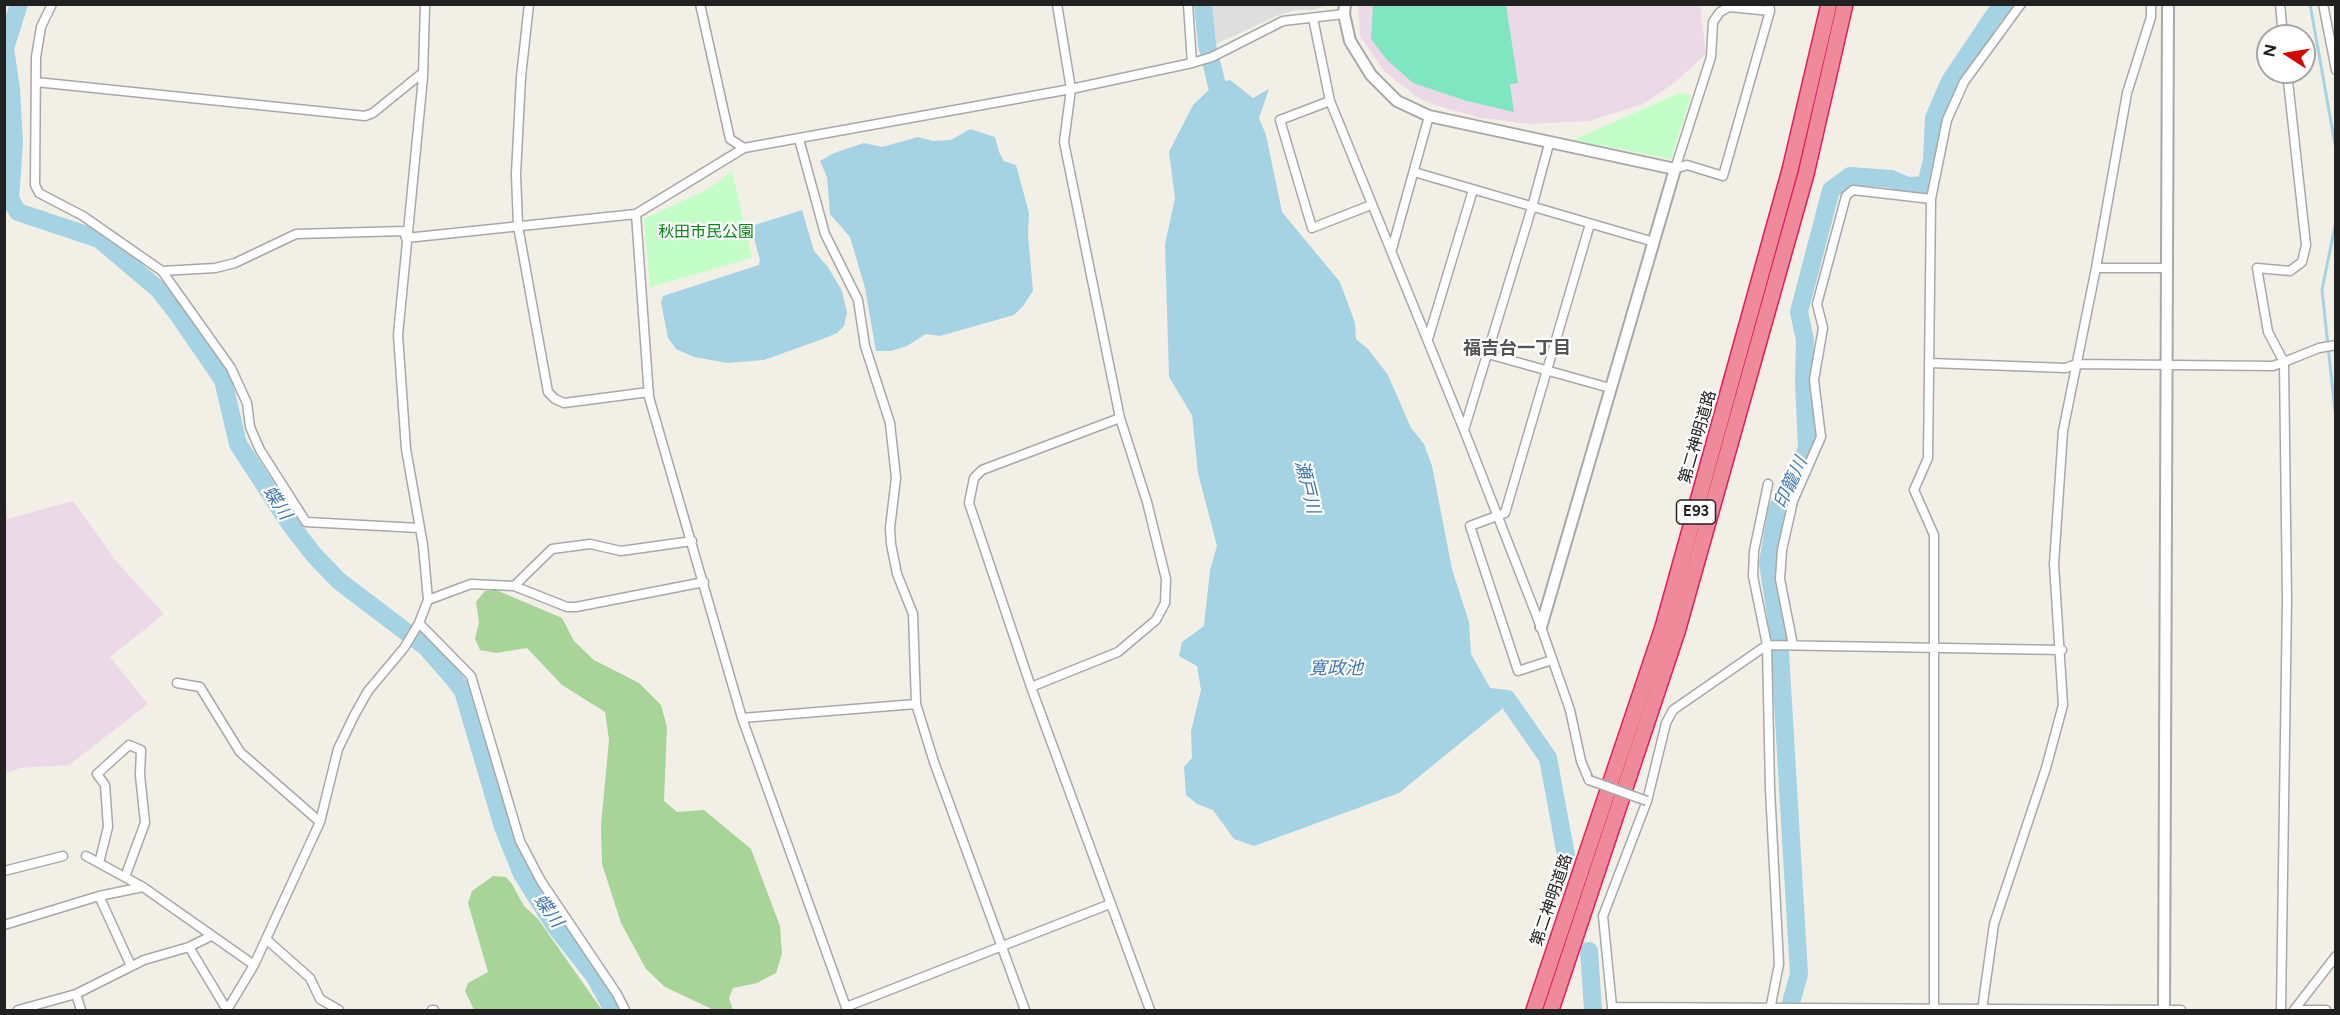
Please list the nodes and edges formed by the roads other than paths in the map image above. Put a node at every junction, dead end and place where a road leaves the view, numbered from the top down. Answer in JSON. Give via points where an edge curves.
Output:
{"nodes":[{"id":1,"x":52,"y":4,"type":"edge"},
{"id":2,"x":425,"y":4,"type":"edge"},
{"id":3,"x":529,"y":4,"type":"edge"},
{"id":4,"x":700,"y":4,"type":"edge"},
{"id":5,"x":1057,"y":4,"type":"edge"},
{"id":6,"x":1188,"y":4,"type":"edge"},
{"id":7,"x":1829,"y":4,"type":"edge"},
{"id":8,"x":1845,"y":4,"type":"edge"},
{"id":9,"x":2021,"y":4,"type":"edge"},
{"id":10,"x":2151,"y":4,"type":"edge"},
{"id":11,"x":2168,"y":4,"type":"edge"},
{"id":12,"x":2280,"y":4,"type":"edge"},
{"id":13,"x":2324,"y":4,"type":"edge"},
{"id":14,"x":1770,"y":8,"type":"edge"},
{"id":15,"x":1344,"y":9,"type":"edge"},
{"id":16,"x":1313,"y":18,"type":"junction"},
{"id":17,"x":2282,"y":24,"type":"edge"},
{"id":18,"x":1192,"y":63,"type":"junction"},
{"id":19,"x":2336,"y":70,"type":"edge"},
{"id":20,"x":421,"y":74,"type":"junction"},
{"id":21,"x":36,"y":81,"type":"junction"},
{"id":22,"x":2288,"y":84,"type":"edge"},
{"id":23,"x":1071,"y":90,"type":"junction"},
{"id":24,"x":1330,"y":102,"type":"junction"},
{"id":25,"x":1429,"y":116,"type":"junction"},
{"id":26,"x":799,"y":139,"type":"junction"},
{"id":27,"x":1549,"y":144,"type":"junction"},
{"id":28,"x":744,"y":148,"type":"junction"},
{"id":29,"x":1675,"y":169,"type":"junction"},
{"id":30,"x":1414,"y":172,"type":"junction"},
{"id":31,"x":1473,"y":190,"type":"junction"},
{"id":32,"x":1931,"y":199,"type":"junction"},
{"id":33,"x":1371,"y":205,"type":"junction"},
{"id":34,"x":1532,"y":207,"type":"junction"},
{"id":35,"x":636,"y":214,"type":"junction"},
{"id":36,"x":1590,"y":224,"type":"junction"},
{"id":37,"x":518,"y":226,"type":"junction"},
{"id":38,"x":406,"y":238,"type":"junction"},
{"id":39,"x":1654,"y":242,"type":"junction"},
{"id":40,"x":1392,"y":249,"type":"junction"},
{"id":41,"x":2096,"y":268,"type":"junction"},
{"id":42,"x":2166,"y":268,"type":"junction"},
{"id":43,"x":162,"y":270,"type":"junction"},
{"id":44,"x":1428,"y":340,"type":"junction"},
{"id":45,"x":2336,"y":345,"type":"edge"},
{"id":46,"x":1488,"y":354,"type":"junction"},
{"id":47,"x":2284,"y":362,"type":"junction"},
{"id":48,"x":1930,"y":363,"type":"junction"},
{"id":49,"x":2076,"y":364,"type":"junction"},
{"id":50,"x":2167,"y":366,"type":"junction"},
{"id":51,"x":1547,"y":371,"type":"junction"},
{"id":52,"x":1610,"y":388,"type":"junction"},
{"id":53,"x":649,"y":392,"type":"junction"},
{"id":54,"x":1120,"y":418,"type":"junction"},
{"id":55,"x":1464,"y":430,"type":"junction"},
{"id":56,"x":1768,"y":484,"type":"dead end"},
{"id":57,"x":1498,"y":515,"type":"junction"},
{"id":58,"x":419,"y":528,"type":"junction"},
{"id":59,"x":692,"y":541,"type":"junction"},
{"id":60,"x":704,"y":582,"type":"junction"},
{"id":61,"x":514,"y":586,"type":"junction"},
{"id":62,"x":428,"y":600,"type":"junction"},
{"id":63,"x":419,"y":623,"type":"junction"},
{"id":64,"x":1541,"y":627,"type":"junction"},
{"id":65,"x":1767,"y":645,"type":"junction"},
{"id":66,"x":1793,"y":645,"type":"junction"},
{"id":67,"x":1934,"y":646,"type":"junction"},
{"id":68,"x":2062,"y":650,"type":"junction"},
{"id":69,"x":1552,"y":660,"type":"junction"},
{"id":70,"x":177,"y":683,"type":"dead end"},
{"id":71,"x":1031,"y":687,"type":"junction"},
{"id":72,"x":916,"y":704,"type":"junction"},
{"id":73,"x":742,"y":718,"type":"junction"},
{"id":74,"x":1647,"y":801,"type":"junction"},
{"id":75,"x":320,"y":822,"type":"junction"},
{"id":76,"x":63,"y":856,"type":"dead end"},
{"id":77,"x":86,"y":856,"type":"dead end"},
{"id":78,"x":99,"y":863,"type":"junction"},
{"id":79,"x":4,"y":871,"type":"edge"},
{"id":80,"x":125,"y":877,"type":"junction"},
{"id":81,"x":142,"y":887,"type":"junction"},
{"id":82,"x":99,"y":896,"type":"junction"},
{"id":83,"x":1110,"y":903,"type":"junction"},
{"id":84,"x":4,"y":925,"type":"edge"},
{"id":85,"x":211,"y":936,"type":"junction"},
{"id":86,"x":266,"y":939,"type":"junction"},
{"id":87,"x":1001,"y":944,"type":"junction"},
{"id":88,"x":189,"y":947,"type":"junction"},
{"id":89,"x":2336,"y":956,"type":"edge"},
{"id":90,"x":254,"y":965,"type":"junction"},
{"id":91,"x":131,"y":966,"type":"junction"},
{"id":92,"x":76,"y":994,"type":"junction"},
{"id":93,"x":846,"y":1009,"type":"edge"},
{"id":94,"x":1612,"y":1009,"type":"edge"},
{"id":95,"x":227,"y":1010,"type":"edge"},
{"id":96,"x":1770,"y":1010,"type":"edge"},
{"id":97,"x":1799,"y":1010,"type":"edge"},
{"id":98,"x":1934,"y":1010,"type":"edge"},
{"id":99,"x":1982,"y":1010,"type":"edge"},
{"id":100,"x":2072,"y":1010,"type":"edge"},
{"id":101,"x":2164,"y":1010,"type":"edge"},
{"id":102,"x":2295,"y":1010,"type":"edge"},
{"id":103,"x":18,"y":1011,"type":"edge"},
{"id":104,"x":81,"y":1011,"type":"edge"},
{"id":105,"x":339,"y":1011,"type":"edge"},
{"id":106,"x":625,"y":1011,"type":"edge"},
{"id":107,"x":1025,"y":1011,"type":"edge"},
{"id":108,"x":1150,"y":1011,"type":"edge"},
{"id":109,"x":1534,"y":1011,"type":"edge"},
{"id":110,"x":1551,"y":1011,"type":"edge"},
{"id":111,"x":2181,"y":1011,"type":"edge"},
{"id":112,"x":2282,"y":1011,"type":"edge"},
{"id":113,"x":2326,"y":1011,"type":"edge"}],
"edges":[{"from":1,"to":21,"type":"street","via":[[41,27]]},
{"from":2,"to":20,"type":"street"},
{"from":3,"to":37,"type":"street","via":[[516,174]]},
{"from":4,"to":28,"type":"street","via":[[730,139]]},
{"from":5,"to":23,"type":"street"},
{"from":6,"to":18,"type":"street"},
{"from":7,"to":109,"type":"highway","name":"第二神明道路","number":"E93","via":[[1790,170],[1663,627]]},
{"from":8,"to":110,"type":"highway","name":"第二神明道路","number":"E93","via":[[1803,185],[1677,632]]},
{"from":9,"to":32,"type":"street","via":[[1964,82],[1947,120]]},
{"from":10,"to":41,"type":"street","via":[[2151,17],[2127,93]]},
{"from":11,"to":42,"type":"street"},
{"from":12,"to":17,"type":"street"},
{"from":13,"to":19,"type":"street"},
{"from":14,"to":29,"type":"street","via":[[1729,7],[1713,22],[1711,57]]},
{"from":14,"to":29,"type":"street","via":[[1723,176],[1687,165]]},
{"from":15,"to":16,"type":"street"},
{"from":15,"to":25,"type":"street","via":[[1350,41],[1371,75],[1396,101]]},
{"from":16,"to":18,"type":"street","via":[[1283,21]]},
{"from":16,"to":24,"type":"street"},
{"from":18,"to":23,"type":"street"},
{"from":20,"to":21,"type":"street","via":[[365,116]]},
{"from":20,"to":38,"type":"street"},
{"from":21,"to":43,"type":"street","via":[[35,186],[39,193],[83,216]]},
{"from":22,"to":47,"type":"street","via":[[2306,245],[2302,262],[2290,271],[2256,268],[2268,332]]},
{"from":23,"to":26,"type":"street"},
{"from":23,"to":54,"type":"street","via":[[1064,142]]},
{"from":24,"to":33,"type":"street"},
{"from":24,"to":33,"type":"street","via":[[1280,120],[1312,228]]},
{"from":25,"to":27,"type":"street"},
{"from":25,"to":30,"type":"street"},
{"from":26,"to":28,"type":"street"},
{"from":26,"to":72,"type":"street","via":[[825,234],[858,300],[865,346],[890,423],[896,478],[891,544],[897,574],[913,614]]},
{"from":27,"to":29,"type":"street"},
{"from":27,"to":34,"type":"street"},
{"from":28,"to":35,"type":"street"},
{"from":29,"to":39,"type":"street"},
{"from":30,"to":31,"type":"street"},
{"from":30,"to":40,"type":"street"},
{"from":31,"to":34,"type":"street"},
{"from":31,"to":44,"type":"street"},
{"from":32,"to":48,"type":"street"},
{"from":32,"to":66,"type":"street","via":[[1852,190],[1846,196],[1817,304],[1822,328],[1814,380],[1821,437],[1793,501],[1782,550],[1780,579]]},
{"from":33,"to":40,"type":"street"},
{"from":34,"to":36,"type":"street"},
{"from":34,"to":46,"type":"street"},
{"from":35,"to":37,"type":"street"},
{"from":35,"to":53,"type":"street"},
{"from":36,"to":39,"type":"street"},
{"from":36,"to":51,"type":"street"},
{"from":37,"to":38,"type":"street"},
{"from":37,"to":53,"type":"street","via":[[548,392],[564,403]]},
{"from":38,"to":43,"type":"street","via":[[404,231],[296,234],[235,263],[215,268]]},
{"from":38,"to":58,"type":"street","via":[[398,370]]},
{"from":39,"to":52,"type":"street"},
{"from":40,"to":44,"type":"street"},
{"from":41,"to":42,"type":"street"},
{"from":41,"to":49,"type":"street"},
{"from":42,"to":50,"type":"street"},
{"from":43,"to":58,"type":"street","via":[[231,368],[247,403],[250,427],[260,450],[306,522]]},
{"from":44,"to":55,"type":"street"},
{"from":45,"to":47,"type":"street"},
{"from":46,"to":51,"type":"street"},
{"from":46,"to":55,"type":"street"},
{"from":47,"to":50,"type":"street","via":[[2272,366]]},
{"from":47,"to":112,"type":"street","via":[[2287,600]]},
{"from":48,"to":49,"type":"street","via":[[2067,368]]},
{"from":48,"to":67,"type":"street","via":[[1928,458],[1914,490],[1934,535]]},
{"from":49,"to":50,"type":"street"},
{"from":49,"to":68,"type":"street","via":[[2063,431],[2054,564]]},
{"from":50,"to":101,"type":"street"},
{"from":51,"to":52,"type":"street"},
{"from":51,"to":57,"type":"street","via":[[1505,513]]},
{"from":52,"to":64,"type":"street"},
{"from":53,"to":59,"type":"street"},
{"from":54,"to":71,"type":"street","via":[[1147,501],[1166,579],[1165,603],[1156,620],[1118,652]]},
{"from":54,"to":71,"type":"street","via":[[982,470],[974,478],[969,503]]},
{"from":55,"to":57,"type":"street"},
{"from":56,"to":65,"type":"street","via":[[1754,551],[1753,576]]},
{"from":57,"to":64,"type":"street"},
{"from":57,"to":69,"type":"street","via":[[1470,526],[1518,671]]},
{"from":58,"to":62,"type":"street"},
{"from":59,"to":60,"type":"street"},
{"from":59,"to":61,"type":"street","via":[[621,551],[590,544],[552,549]]},
{"from":60,"to":61,"type":"street","via":[[576,607]]},
{"from":60,"to":73,"type":"street"},
{"from":61,"to":62,"type":"street","via":[[471,584]]},
{"from":62,"to":63,"type":"street"},
{"from":63,"to":75,"type":"street","via":[[355,714],[338,749]]},
{"from":63,"to":106,"type":"street","via":[[471,676],[520,841],[541,881]]},
{"from":64,"to":69,"type":"street"},
{"from":65,"to":66,"type":"street"},
{"from":65,"to":74,"type":"street","via":[[1673,710],[1666,723]]},
{"from":65,"to":96,"type":"street","via":[[1779,964]]},
{"from":66,"to":67,"type":"street"},
{"from":67,"to":68,"type":"street"},
{"from":67,"to":98,"type":"street"},
{"from":68,"to":99,"type":"street","via":[[2064,705],[1994,924]]},
{"from":69,"to":74,"type":"street","bridge":true,"via":[[1589,780]]},
{"from":70,"to":75,"type":"street","via":[[200,687],[240,752]]},
{"from":71,"to":83,"type":"street"},
{"from":72,"to":73,"type":"street"},
{"from":72,"to":87,"type":"street"},
{"from":73,"to":93,"type":"street"},
{"from":74,"to":94,"type":"street","via":[[1604,916]]},
{"from":75,"to":86,"type":"street"},
{"from":76,"to":79,"type":"street"},
{"from":77,"to":78,"type":"street"},
{"from":78,"to":80,"type":"street"},
{"from":78,"to":80,"type":"street","via":[[108,827],[105,785],[97,774],[129,745],[141,750],[145,823]]},
{"from":80,"to":81,"type":"street"},
{"from":81,"to":82,"type":"street"},
{"from":81,"to":85,"type":"street"},
{"from":82,"to":84,"type":"street"},
{"from":82,"to":91,"type":"street"},
{"from":83,"to":87,"type":"street"},
{"from":83,"to":108,"type":"street"},
{"from":85,"to":88,"type":"street"},
{"from":85,"to":90,"type":"street"},
{"from":86,"to":90,"type":"street"},
{"from":86,"to":105,"type":"street","via":[[310,978],[320,999]]},
{"from":87,"to":93,"type":"street"},
{"from":87,"to":107,"type":"street"},
{"from":88,"to":91,"type":"street"},
{"from":88,"to":95,"type":"street"},
{"from":89,"to":102,"type":"street"},
{"from":90,"to":95,"type":"street"},
{"from":91,"to":92,"type":"street"},
{"from":92,"to":103,"type":"street"},
{"from":92,"to":104,"type":"street"},
{"from":94,"to":96,"type":"street"},
{"from":96,"to":97,"type":"street"},
{"from":97,"to":98,"type":"street"},
{"from":98,"to":99,"type":"street"},
{"from":99,"to":100,"type":"street"},
{"from":100,"to":101,"type":"street"},
{"from":101,"to":111,"type":"street"},
{"from":102,"to":113,"type":"street"}]}
